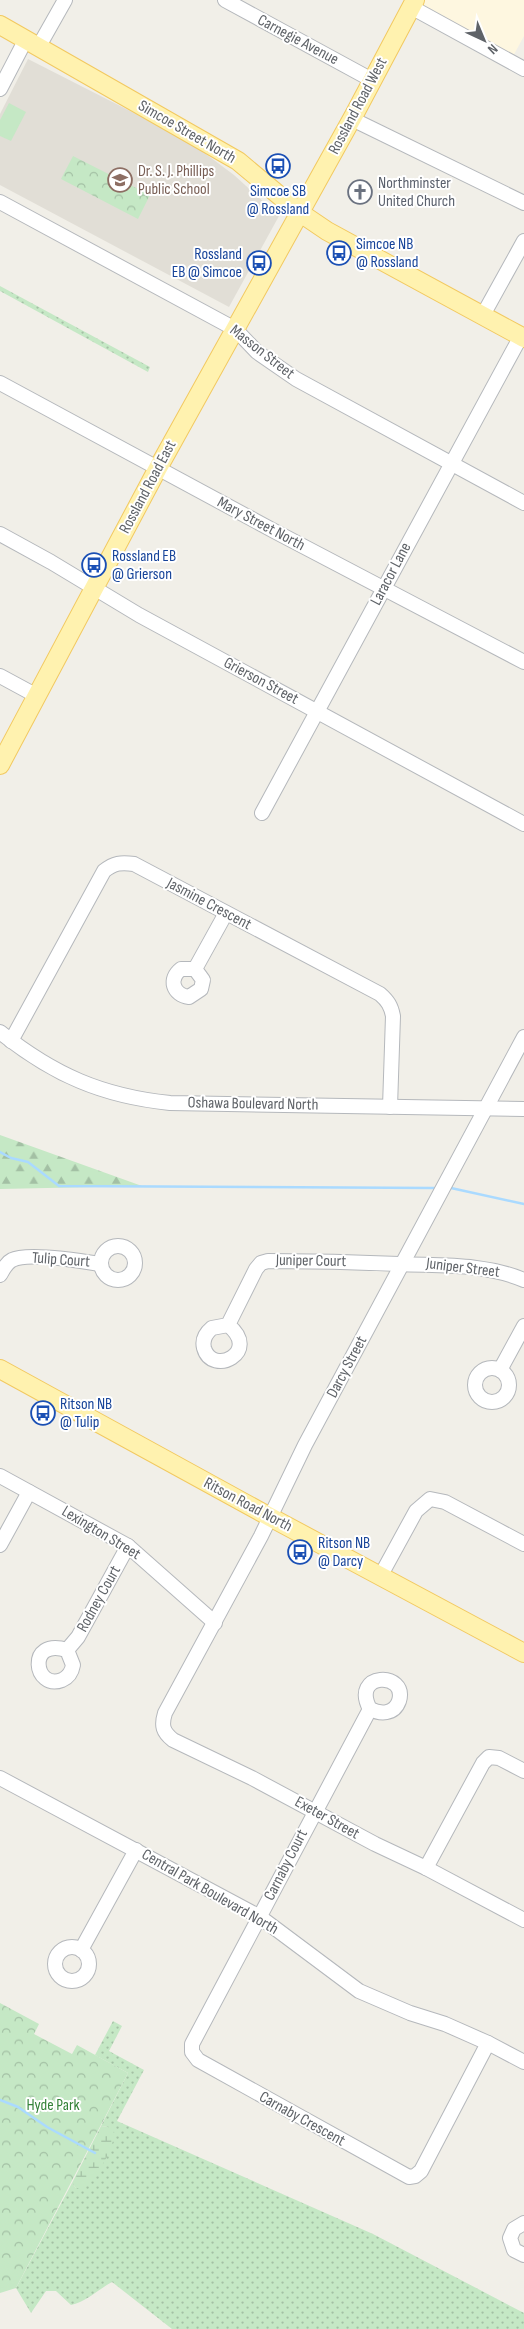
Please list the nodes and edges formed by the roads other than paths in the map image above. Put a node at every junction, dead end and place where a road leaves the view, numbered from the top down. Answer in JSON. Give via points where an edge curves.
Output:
{"nodes":[{"id":1,"x":65,"y":0,"type":"edge"},
{"id":2,"x":225,"y":0,"type":"edge"},
{"id":3,"x":413,"y":4,"type":"edge"},
{"id":4,"x":0,"y":25,"type":"edge"},
{"id":5,"x":33,"y":43,"type":"junction"},
{"id":6,"x":524,"y":69,"type":"edge"},
{"id":7,"x":372,"y":80,"type":"junction"},
{"id":8,"x":0,"y":89,"type":"edge"},
{"id":9,"x":352,"y":119,"type":"junction"},
{"id":10,"x":0,"y":202,"type":"edge"},
{"id":11,"x":524,"y":203,"type":"edge"},
{"id":12,"x":299,"y":212,"type":"junction"},
{"id":13,"x":524,"y":241,"type":"edge"},
{"id":14,"x":483,"y":315,"type":"junction"},
{"id":15,"x":236,"y":329,"type":"junction"},
{"id":16,"x":522,"y":337,"type":"edge"},
{"id":17,"x":0,"y":383,"type":"edge"},
{"id":18,"x":450,"y":464,"type":"junction"},
{"id":19,"x":158,"y":468,"type":"junction"},
{"id":20,"x":524,"y":503,"type":"edge"},
{"id":21,"x":0,"y":534,"type":"edge"},
{"id":22,"x":94,"y":587,"type":"junction"},
{"id":23,"x":384,"y":589,"type":"junction"},
{"id":24,"x":524,"y":662,"type":"edge"},
{"id":25,"x":0,"y":676,"type":"edge"},
{"id":26,"x":37,"y":696,"type":"junction"},
{"id":27,"x":318,"y":712,"type":"junction"},
{"id":28,"x":0,"y":765,"type":"edge"},
{"id":29,"x":262,"y":813,"type":"dead end"},
{"id":30,"x":524,"y":824,"type":"edge"},
{"id":31,"x":226,"y":913,"type":"junction"},
{"id":32,"x":195,"y":969,"type":"dead end"},
{"id":33,"x":0,"y":1032,"type":"edge"},
{"id":34,"x":524,"y":1036,"type":"edge"},
{"id":35,"x":11,"y":1041,"type":"junction"},
{"id":36,"x":390,"y":1107,"type":"junction"},
{"id":37,"x":486,"y":1108,"type":"junction"},
{"id":38,"x":524,"y":1109,"type":"edge"},
{"id":39,"x":100,"y":1264,"type":"dead end"},
{"id":40,"x":401,"y":1264,"type":"junction"},
{"id":41,"x":0,"y":1275,"type":"edge"},
{"id":42,"x":524,"y":1280,"type":"edge"},
{"id":43,"x":228,"y":1325,"type":"dead end"},
{"id":44,"x":524,"y":1326,"type":"edge"},
{"id":45,"x":0,"y":1369,"type":"edge"},
{"id":46,"x":500,"y":1370,"type":"dead end"},
{"id":47,"x":0,"y":1476,"type":"edge"},
{"id":48,"x":29,"y":1492,"type":"junction"},
{"id":49,"x":270,"y":1517,"type":"junction"},
{"id":50,"x":524,"y":1544,"type":"edge"},
{"id":51,"x":0,"y":1545,"type":"edge"},
{"id":52,"x":128,"y":1546,"type":"junction"},
{"id":53,"x":382,"y":1575,"type":"junction"},
{"id":54,"x":215,"y":1623,"type":"junction"},
{"id":55,"x":67,"y":1650,"type":"dead end"},
{"id":56,"x":524,"y":1653,"type":"edge"},
{"id":57,"x":174,"y":1699,"type":"joint"},
{"id":58,"x":370,"y":1708,"type":"dead end"},
{"id":59,"x":524,"y":1771,"type":"edge"},
{"id":60,"x":0,"y":1778,"type":"edge"},
{"id":61,"x":314,"y":1811,"type":"junction"},
{"id":62,"x":136,"y":1850,"type":"junction"},
{"id":63,"x":426,"y":1868,"type":"junction"},
{"id":64,"x":260,"y":1917,"type":"junction"},
{"id":65,"x":524,"y":1920,"type":"edge"},
{"id":66,"x":81,"y":1950,"type":"dead end"},
{"id":67,"x":488,"y":2043,"type":"junction"},
{"id":68,"x":524,"y":2062,"type":"edge"},
{"id":69,"x":524,"y":2223,"type":"edge"},
{"id":70,"x":524,"y":2255,"type":"edge"}],
"edges":[{"from":1,"to":5,"type":"street"},
{"from":2,"to":7,"type":"street","name":"Carnegie Avenue"},
{"from":3,"to":6,"type":"street"},
{"from":3,"to":7,"type":"main road","name":"Rossland Road West"},
{"from":4,"to":5,"type":"main road","name":"Simcoe Street North"},
{"from":5,"to":8,"type":"street"},
{"from":5,"to":12,"type":"main road","name":"Simcoe Street North","via":[[238,161]]},
{"from":7,"to":9,"type":"main road","name":"Rossland Road West"},
{"from":9,"to":11,"type":"street"},
{"from":9,"to":12,"type":"main road","name":"Rossland Road West"},
{"from":10,"to":15,"type":"street","name":"Masson Street"},
{"from":12,"to":14,"type":"main road","name":"Simcoe Street North","via":[[327,231]]},
{"from":12,"to":15,"type":"main road","name":"Rossland Road East"},
{"from":13,"to":14,"type":"street"},
{"from":14,"to":16,"type":"main road","name":"Simcoe Street North"},
{"from":15,"to":18,"type":"street","name":"Masson Street","via":[[257,352],[290,376]]},
{"from":15,"to":19,"type":"main road","name":"Rossland Road East"},
{"from":16,"to":18,"type":"street","name":"Laracor Lane"},
{"from":17,"to":19,"type":"street","name":"Mary Street North"},
{"from":18,"to":20,"type":"street","name":"Masson Street"},
{"from":18,"to":23,"type":"street","name":"Laracor Lane"},
{"from":19,"to":22,"type":"main road","name":"Rossland Road East"},
{"from":19,"to":23,"type":"street","name":"Mary Street North"},
{"from":21,"to":22,"type":"street","name":"Grierson Street"},
{"from":22,"to":26,"type":"main road","name":"Rossland Road East"},
{"from":22,"to":27,"type":"street","name":"Grierson Street","via":[[139,616]]},
{"from":23,"to":24,"type":"street","name":"Mary Street North"},
{"from":23,"to":27,"type":"street","name":"Laracor Lane"},
{"from":25,"to":26,"type":"street"},
{"from":26,"to":28,"type":"main road","name":"Rossland Road East"},
{"from":27,"to":29,"type":"street","name":"Laracor Lane"},
{"from":27,"to":30,"type":"street","name":"Grierson Street"},
{"from":31,"to":32,"type":"street"},
{"from":31,"to":35,"type":"street","name":"Jasmine Crescent","via":[[134,864],[112,864],[98,880]]},
{"from":31,"to":36,"type":"street","name":"Jasmine Crescent","via":[[392,1006]]},
{"from":33,"to":35,"type":"street","name":"Oshawa Boulevard North"},
{"from":34,"to":37,"type":"street","name":"Darcy Street"},
{"from":35,"to":36,"type":"street","name":"Oshawa Boulevard North","via":[[58,1072],[100,1090],[134,1099],[170,1103]]},
{"from":36,"to":37,"type":"street","name":"Oshawa Boulevard North"},
{"from":37,"to":38,"type":"street","name":"Oshawa Boulevard North"},
{"from":37,"to":40,"type":"street","name":"Darcy Street"},
{"from":39,"to":41,"type":"street","name":"Tulip Court","via":[[14,1258]]},
{"from":40,"to":42,"type":"street","name":"Juniper Street","via":[[476,1267]]},
{"from":40,"to":43,"type":"street","name":"Juniper Court","via":[[261,1263]]},
{"from":40,"to":49,"type":"street","name":"Darcy Street"},
{"from":44,"to":46,"type":"street"},
{"from":45,"to":49,"type":"main road","name":"Ritson Road North"},
{"from":47,"to":48,"type":"street","name":"Lexington Street"},
{"from":48,"to":51,"type":"street"},
{"from":48,"to":52,"type":"street","name":"Lexington Street"},
{"from":49,"to":53,"type":"main road","name":"Ritson Road North"},
{"from":49,"to":54,"type":"street","name":"Darcy Street"},
{"from":50,"to":53,"type":"street","via":[[445,1502],[430,1499],[416,1511]]},
{"from":52,"to":54,"type":"street","name":"Lexington Street"},
{"from":52,"to":55,"type":"street","name":"Rodney Court","via":[[78,1637]]},
{"from":53,"to":56,"type":"main road","name":"Ritson Road North"},
{"from":54,"to":57,"type":"street","name":"Darcy Street"},
{"from":57,"to":61,"type":"street","name":"Exeter Street","via":[[162,1723],[165,1733],[173,1740]]},
{"from":58,"to":61,"type":"street","name":"Carnaby Court"},
{"from":59,"to":63,"type":"street","via":[[499,1758],[489,1757]]},
{"from":60,"to":62,"type":"street","name":"Central Park Boulevard North"},
{"from":61,"to":63,"type":"street","name":"Exeter Street"},
{"from":61,"to":64,"type":"street","name":"Carnaby Court"},
{"from":62,"to":64,"type":"street","name":"Central Park Boulevard North"},
{"from":62,"to":66,"type":"street"},
{"from":63,"to":65,"type":"street","name":"Exeter Street"},
{"from":64,"to":67,"type":"street","name":"Central Park Boulevard North","via":[[359,1991]]},
{"from":64,"to":67,"type":"street","name":"Carnaby Crescent","via":[[192,2044],[192,2052],[198,2060],[400,2174],[409,2177],[421,2171]]},
{"from":67,"to":68,"type":"street","name":"Central Park Boulevard North"},
{"from":69,"to":70,"type":"street","via":[[514,2229],[510,2238],[514,2250]]}]}
